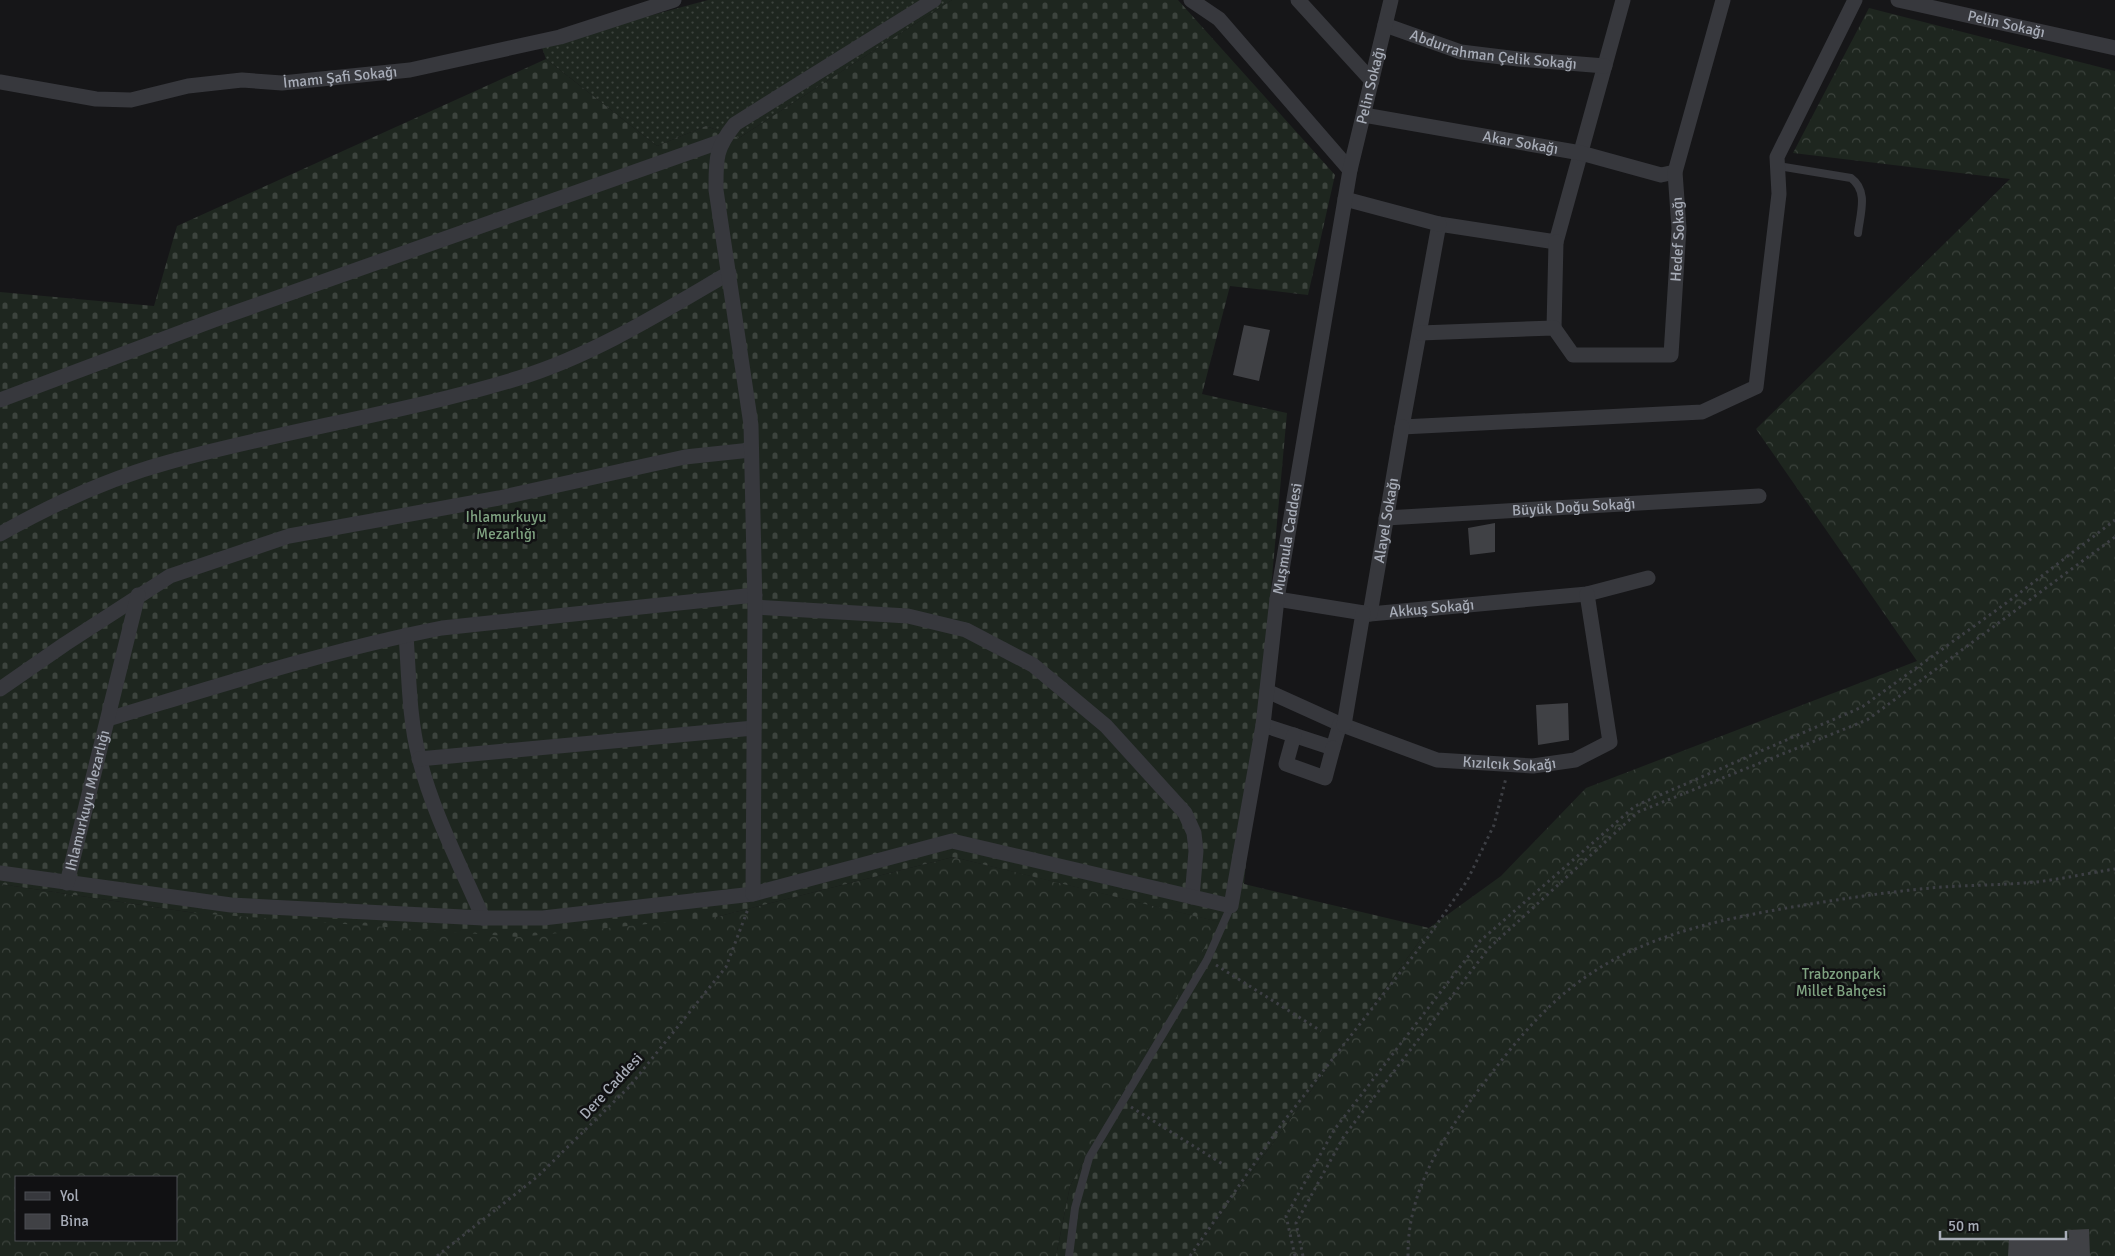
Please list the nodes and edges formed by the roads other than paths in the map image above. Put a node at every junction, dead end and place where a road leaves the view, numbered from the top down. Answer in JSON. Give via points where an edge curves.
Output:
{"nodes":[{"id":1,"x":674,"y":0,"type":"edge"},
{"id":2,"x":934,"y":0,"type":"edge"},
{"id":3,"x":1191,"y":0,"type":"edge"},
{"id":4,"x":1298,"y":0,"type":"edge"},
{"id":5,"x":1391,"y":0,"type":"edge"},
{"id":6,"x":1623,"y":0,"type":"edge"},
{"id":7,"x":1723,"y":0,"type":"edge"},
{"id":8,"x":1855,"y":0,"type":"edge"},
{"id":9,"x":1898,"y":0,"type":"edge"},
{"id":10,"x":1385,"y":25,"type":"junction"},
{"id":11,"x":2115,"y":48,"type":"edge"},
{"id":12,"x":1605,"y":66,"type":"junction"},
{"id":13,"x":1372,"y":81,"type":"junction"},
{"id":14,"x":0,"y":82,"type":"edge"},
{"id":15,"x":1364,"y":115,"type":"junction"},
{"id":16,"x":722,"y":141,"type":"junction"},
{"id":17,"x":1581,"y":153,"type":"junction"},
{"id":18,"x":1778,"y":166,"type":"junction"},
{"id":19,"x":1350,"y":170,"type":"junction"},
{"id":20,"x":1675,"y":172,"type":"junction"},
{"id":21,"x":1345,"y":199,"type":"junction"},
{"id":22,"x":1439,"y":224,"type":"junction"},
{"id":23,"x":1858,"y":233,"type":"dead end"},
{"id":24,"x":1556,"y":242,"type":"junction"},
{"id":25,"x":729,"y":273,"type":"junction"},
{"id":26,"x":1554,"y":328,"type":"junction"},
{"id":27,"x":1420,"y":334,"type":"junction"},
{"id":28,"x":0,"y":400,"type":"edge"},
{"id":29,"x":1402,"y":427,"type":"junction"},
{"id":30,"x":751,"y":450,"type":"junction"},
{"id":31,"x":1759,"y":496,"type":"dead end"},
{"id":32,"x":1386,"y":518,"type":"junction"},
{"id":33,"x":0,"y":534,"type":"edge"},
{"id":34,"x":1648,"y":578,"type":"dead end"},
{"id":35,"x":1587,"y":594,"type":"junction"},
{"id":36,"x":138,"y":595,"type":"junction"},
{"id":37,"x":1277,"y":599,"type":"junction"},
{"id":38,"x":755,"y":601,"type":"junction"},
{"id":39,"x":1366,"y":614,"type":"junction"},
{"id":40,"x":406,"y":635,"type":"junction"},
{"id":41,"x":0,"y":689,"type":"edge"},
{"id":42,"x":1267,"y":692,"type":"junction"},
{"id":43,"x":108,"y":719,"type":"junction"},
{"id":44,"x":1342,"y":724,"type":"junction"},
{"id":45,"x":1263,"y":725,"type":"junction"},
{"id":46,"x":754,"y":728,"type":"junction"},
{"id":47,"x":1294,"y":735,"type":"junction"},
{"id":48,"x":1333,"y":748,"type":"junction"},
{"id":49,"x":419,"y":759,"type":"junction"},
{"id":50,"x":0,"y":873,"type":"edge"},
{"id":51,"x":67,"y":883,"type":"junction"},
{"id":52,"x":753,"y":894,"type":"junction"},
{"id":53,"x":1192,"y":897,"type":"junction"},
{"id":54,"x":1231,"y":906,"type":"junction"},
{"id":55,"x":483,"y":918,"type":"junction"},
{"id":56,"x":1069,"y":1256,"type":"edge"}],
"edges":[{"from":1,"to":14,"type":"street","name":"İmamı Şafi Sokağı","via":[[560,37],[410,70],[282,83],[242,80],[188,86],[131,100],[96,99]]},
{"from":2,"to":16,"type":"street","via":[[735,124]]},
{"from":3,"to":19,"type":"street","via":[[1219,18]]},
{"from":4,"to":13,"type":"street"},
{"from":5,"to":10,"type":"street","name":"Pelin Sokağı"},
{"from":6,"to":12,"type":"street"},
{"from":7,"to":20,"type":"street","name":"Hedef Sokağı"},
{"from":8,"to":18,"type":"street","via":[[1777,157]]},
{"from":9,"to":11,"type":"street","name":"Pelin Sokağı"},
{"from":10,"to":12,"type":"street","name":"Abdurrahman Çelik Sokağı","via":[[1461,52]]},
{"from":10,"to":13,"type":"street","name":"Pelin Sokağı"},
{"from":12,"to":17,"type":"street"},
{"from":13,"to":15,"type":"street","name":"Pelin Sokağı"},
{"from":15,"to":17,"type":"street","name":"Akar Sokağı"},
{"from":15,"to":19,"type":"street","name":"Pelin Sokağı"},
{"from":16,"to":25,"type":"street","via":[[716,159],[716,190]]},
{"from":16,"to":28,"type":"street","via":[[214,320]]},
{"from":17,"to":20,"type":"street","name":"Akar Sokağı","via":[[1661,174]]},
{"from":17,"to":24,"type":"street"},
{"from":18,"to":23,"type":"lane","via":[[1855,181],[1862,194]]},
{"from":18,"to":29,"type":"street","via":[[1779,194],[1756,387],[1702,412]]},
{"from":19,"to":21,"type":"street","name":"Muşmula Caddesi"},
{"from":20,"to":26,"type":"street","name":"Hedef Sokağı","via":[[1679,228],[1671,355],[1573,355]]},
{"from":21,"to":22,"type":"street"},
{"from":21,"to":37,"type":"street","name":"Muşmula Caddesi"},
{"from":22,"to":24,"type":"street"},
{"from":22,"to":27,"type":"street","name":"Alayel Sokağı"},
{"from":24,"to":26,"type":"street"},
{"from":25,"to":30,"type":"street"},
{"from":25,"to":33,"type":"street","via":[[592,349],[546,369],[478,390],[168,462],[81,494]]},
{"from":26,"to":27,"type":"street"},
{"from":27,"to":29,"type":"street","name":"Alayel Sokağı"},
{"from":29,"to":32,"type":"street","name":"Alayel Sokağı"},
{"from":30,"to":36,"type":"street","via":[[685,457],[499,498],[289,536],[170,576]]},
{"from":30,"to":38,"type":"street"},
{"from":31,"to":32,"type":"street","name":"Büyük Doğu Sokağı"},
{"from":32,"to":39,"type":"street","name":"Alayel Sokağı"},
{"from":34,"to":35,"type":"street","name":"Akkuş Sokağı"},
{"from":35,"to":39,"type":"street","name":"Akkuş Sokağı"},
{"from":35,"to":44,"type":"street","name":"Kızılcık Sokağı","via":[[1610,742],[1575,760],[1533,766],[1510,765],[1437,760]]},
{"from":36,"to":41,"type":"street"},
{"from":36,"to":43,"type":"street","name":"Ihlamurkuyu Mezarlığı"},
{"from":37,"to":39,"type":"street","name":"Akkuş Sokağı"},
{"from":37,"to":42,"type":"street","name":"Muşmula Caddesi"},
{"from":38,"to":40,"type":"street","name":"Ihlamurkuyu Mezarlığı","via":[[452,627]]},
{"from":38,"to":46,"type":"street"},
{"from":38,"to":53,"type":"street","name":"Ihlamurkuyu Mezarlığı","via":[[908,616],[966,630],[1033,666],[1106,726],[1185,813],[1194,833],[1196,851]]},
{"from":39,"to":44,"type":"street","name":"Alayel Sokağı"},
{"from":40,"to":43,"type":"street","name":"Ihlamurkuyu Mezarlığı","via":[[308,659]]},
{"from":40,"to":49,"type":"street"},
{"from":42,"to":44,"type":"street","name":"Kızılcık Sokağı"},
{"from":42,"to":45,"type":"street","name":"Muşmula Caddesi"},
{"from":43,"to":51,"type":"street","name":"Ihlamurkuyu Mezarlığı"},
{"from":44,"to":48,"type":"street","name":"Alayel Sokağı"},
{"from":45,"to":47,"type":"street"},
{"from":45,"to":54,"type":"street","name":"Muşmula Caddesi"},
{"from":46,"to":49,"type":"street"},
{"from":46,"to":52,"type":"street"},
{"from":47,"to":48,"type":"street"},
{"from":47,"to":48,"type":"street","via":[[1286,764],[1325,778]]},
{"from":49,"to":55,"type":"street"},
{"from":50,"to":51,"type":"street"},
{"from":51,"to":55,"type":"street","via":[[231,905]]},
{"from":52,"to":53,"type":"street","via":[[952,841]]},
{"from":52,"to":55,"type":"street","via":[[543,918]]},
{"from":53,"to":54,"type":"street"},
{"from":54,"to":56,"type":"lane","via":[[1207,960],[1089,1158],[1075,1208]]}]}
